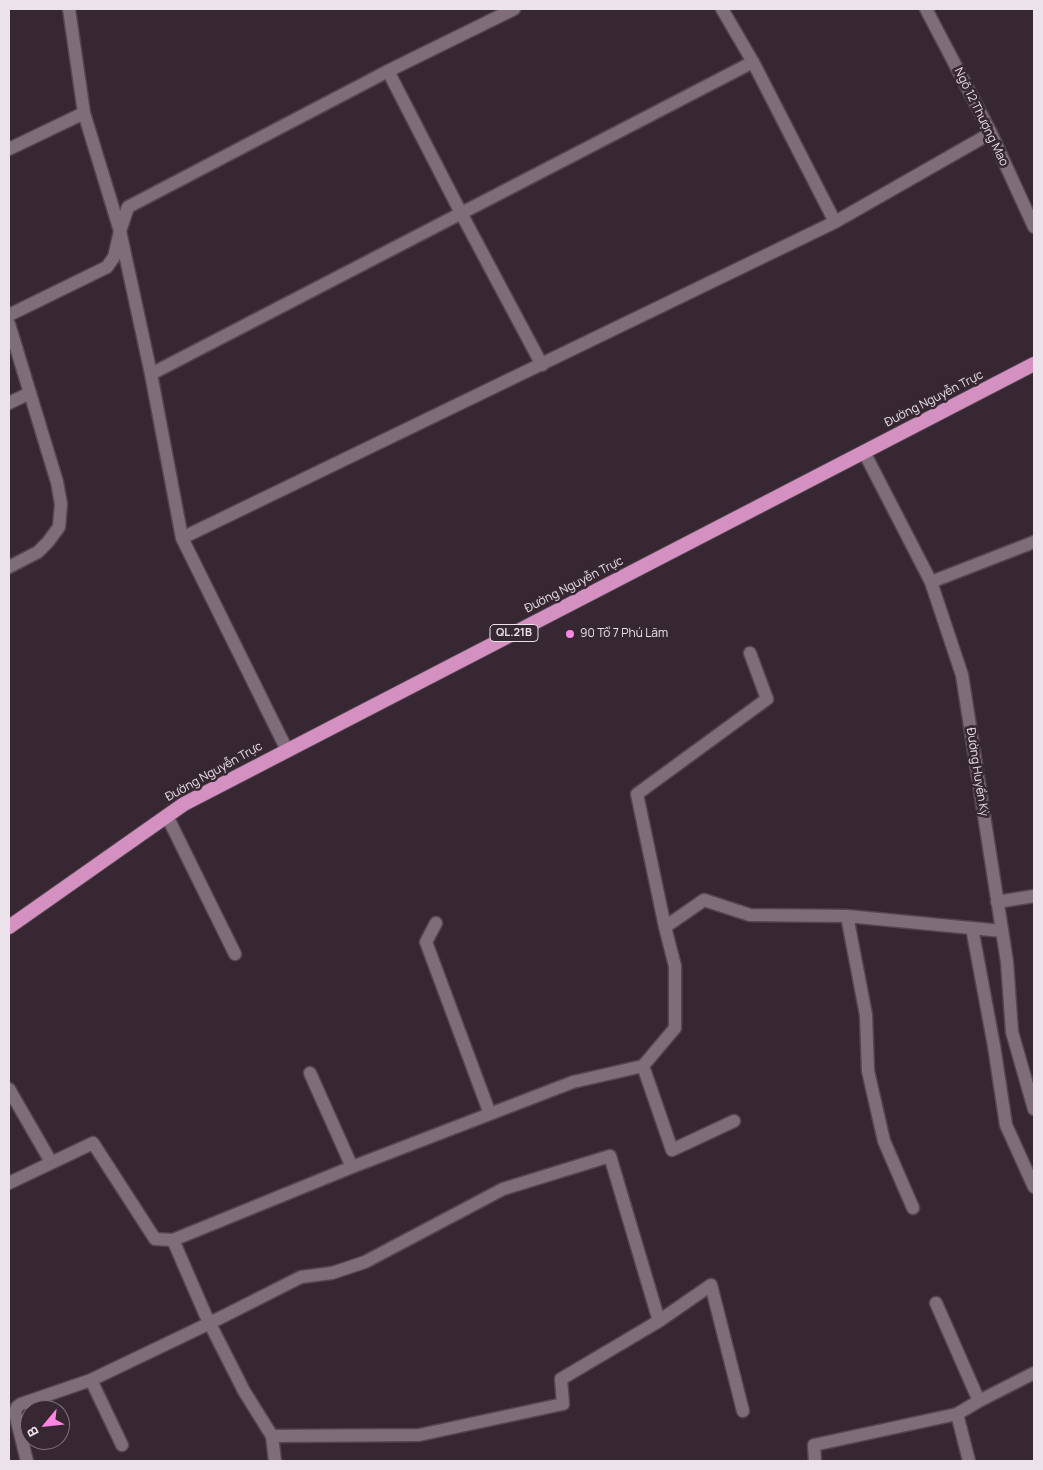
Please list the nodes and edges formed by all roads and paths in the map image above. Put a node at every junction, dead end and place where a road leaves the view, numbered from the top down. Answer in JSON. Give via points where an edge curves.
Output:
{"nodes":[{"id":1,"x":69,"y":9,"type":"edge"},
{"id":2,"x":514,"y":9,"type":"edge"},
{"id":3,"x":722,"y":9,"type":"edge"},
{"id":4,"x":926,"y":9,"type":"edge"},
{"id":5,"x":753,"y":62,"type":"junction"},
{"id":6,"x":388,"y":70,"type":"junction"},
{"id":7,"x":84,"y":113,"type":"junction"},
{"id":8,"x":990,"y":133,"type":"junction"},
{"id":9,"x":9,"y":149,"type":"edge"},
{"id":10,"x":461,"y":213,"type":"junction"},
{"id":11,"x":835,"y":222,"type":"junction"},
{"id":12,"x":1034,"y":227,"type":"edge"},
{"id":13,"x":120,"y":231,"type":"junction"},
{"id":14,"x":9,"y":315,"type":"edge"},
{"id":15,"x":9,"y":324,"type":"edge"},
{"id":16,"x":1034,"y":364,"type":"edge"},
{"id":17,"x":542,"y":365,"type":"junction"},
{"id":18,"x":151,"y":374,"type":"junction"},
{"id":19,"x":30,"y":393,"type":"junction"},
{"id":20,"x":9,"y":403,"type":"edge"},
{"id":21,"x":864,"y":452,"type":"junction"},
{"id":22,"x":182,"y":538,"type":"junction"},
{"id":23,"x":1034,"y":542,"type":"edge"},
{"id":24,"x":9,"y":567,"type":"edge"},
{"id":25,"x":931,"y":582,"type":"junction"},
{"id":26,"x":750,"y":653,"type":"dead end"},
{"id":27,"x":287,"y":750,"type":"junction"},
{"id":28,"x":167,"y":816,"type":"junction"},
{"id":29,"x":1034,"y":896,"type":"edge"},
{"id":30,"x":997,"y":902,"type":"junction"},
{"id":31,"x":847,"y":916,"type":"junction"},
{"id":32,"x":436,"y":923,"type":"dead end"},
{"id":33,"x":9,"y":927,"type":"edge"},
{"id":34,"x":665,"y":927,"type":"junction"},
{"id":35,"x":972,"y":928,"type":"junction"},
{"id":36,"x":1002,"y":931,"type":"junction"},
{"id":37,"x":235,"y":954,"type":"dead end"},
{"id":38,"x":642,"y":1066,"type":"junction"},
{"id":39,"x":310,"y":1073,"type":"dead end"},
{"id":40,"x":9,"y":1089,"type":"edge"},
{"id":41,"x":1034,"y":1109,"type":"edge"},
{"id":42,"x":490,"y":1114,"type":"junction"},
{"id":43,"x":734,"y":1121,"type":"dead end"},
{"id":44,"x":51,"y":1162,"type":"junction"},
{"id":45,"x":352,"y":1167,"type":"junction"},
{"id":46,"x":9,"y":1183,"type":"edge"},
{"id":47,"x":1034,"y":1187,"type":"edge"},
{"id":48,"x":913,"y":1208,"type":"dead end"},
{"id":49,"x":173,"y":1240,"type":"junction"},
{"id":50,"x":936,"y":1303,"type":"dead end"},
{"id":51,"x":659,"y":1321,"type":"junction"},
{"id":52,"x":210,"y":1323,"type":"junction"},
{"id":53,"x":1034,"y":1373,"type":"edge"},
{"id":54,"x":91,"y":1380,"type":"junction"},
{"id":55,"x":979,"y":1401,"type":"junction"},
{"id":56,"x":743,"y":1411,"type":"dead end"},
{"id":57,"x":957,"y":1414,"type":"junction"},
{"id":58,"x":272,"y":1436,"type":"junction"},
{"id":59,"x":122,"y":1445,"type":"dead end"},
{"id":60,"x":27,"y":1461,"type":"edge"},
{"id":61,"x":275,"y":1461,"type":"edge"},
{"id":62,"x":815,"y":1461,"type":"edge"},
{"id":63,"x":969,"y":1461,"type":"edge"}],
"edges":[{"from":1,"to":7,"type":"street"},
{"from":2,"to":6,"type":"street"},
{"from":3,"to":5,"type":"street"},
{"from":4,"to":8,"type":"street","name":"Ngõ 12 Thượng Mao"},
{"from":5,"to":10,"type":"street"},
{"from":5,"to":11,"type":"street"},
{"from":6,"to":10,"type":"street"},
{"from":6,"to":13,"type":"street","via":[[128,207]]},
{"from":7,"to":9,"type":"street"},
{"from":7,"to":13,"type":"street"},
{"from":8,"to":11,"type":"street"},
{"from":8,"to":12,"type":"street","name":"Ngõ 12 Thượng Mao"},
{"from":10,"to":17,"type":"street"},
{"from":10,"to":18,"type":"street"},
{"from":11,"to":17,"type":"street"},
{"from":13,"to":14,"type":"street","via":[[114,257],[107,268]]},
{"from":13,"to":18,"type":"street"},
{"from":15,"to":19,"type":"street"},
{"from":16,"to":21,"type":"highway","name":"Đường Nguyễn Trực","number":"QL.21B"},
{"from":17,"to":22,"type":"street"},
{"from":18,"to":22,"type":"street"},
{"from":19,"to":20,"type":"street"},
{"from":19,"to":24,"type":"street","via":[[57,482],[61,504],[59,527],[38,552]]},
{"from":21,"to":25,"type":"street","name":"Đường Huyền Kỳ"},
{"from":21,"to":27,"type":"highway","name":"Đường Nguyễn Trực","number":"QL.21B"},
{"from":22,"to":27,"type":"street"},
{"from":23,"to":25,"type":"street"},
{"from":25,"to":30,"type":"street","name":"Đường Huyền Kỳ","via":[[962,674]]},
{"from":26,"to":34,"type":"street","via":[[767,699],[637,794]]},
{"from":27,"to":28,"type":"highway","name":"Đường Nguyễn Trực","number":"QL.21B"},
{"from":28,"to":33,"type":"highway","name":"Đường Nguyễn Trực","number":"QL.21B"},
{"from":28,"to":37,"type":"street"},
{"from":29,"to":30,"type":"street"},
{"from":30,"to":36,"type":"street","name":"Đường Huyền Kỳ"},
{"from":31,"to":34,"type":"street","via":[[750,915],[704,900]]},
{"from":31,"to":35,"type":"street"},
{"from":31,"to":48,"type":"street","via":[[866,1015],[868,1070],[884,1141]]},
{"from":32,"to":42,"type":"street","via":[[426,942]]},
{"from":34,"to":38,"type":"street","via":[[675,966],[674,1028]]},
{"from":35,"to":36,"type":"street"},
{"from":35,"to":47,"type":"street","via":[[1006,1125]]},
{"from":36,"to":41,"type":"street","name":"Đường Huyền Kỳ","via":[[1008,962],[1012,1032]]},
{"from":38,"to":42,"type":"street","via":[[573,1082]]},
{"from":38,"to":43,"type":"street","via":[[672,1150]]},
{"from":39,"to":45,"type":"street"},
{"from":40,"to":44,"type":"street"},
{"from":42,"to":45,"type":"street"},
{"from":44,"to":46,"type":"street"},
{"from":44,"to":49,"type":"street","via":[[93,1143],[155,1239]]},
{"from":45,"to":49,"type":"street"},
{"from":49,"to":52,"type":"street"},
{"from":50,"to":55,"type":"street"},
{"from":51,"to":52,"type":"street","via":[[610,1156],[503,1189],[364,1262],[332,1273],[301,1277]]},
{"from":51,"to":56,"type":"street","via":[[711,1285]]},
{"from":51,"to":58,"type":"street","via":[[561,1379],[563,1404],[419,1435]]},
{"from":52,"to":54,"type":"street"},
{"from":52,"to":58,"type":"street","via":[[244,1391]]},
{"from":53,"to":55,"type":"street"},
{"from":54,"to":59,"type":"street"},
{"from":54,"to":60,"type":"street","via":[[17,1407],[15,1413]]},
{"from":55,"to":57,"type":"street"},
{"from":57,"to":62,"type":"street","via":[[814,1445]]},
{"from":57,"to":63,"type":"street"},
{"from":58,"to":61,"type":"street"}]}
